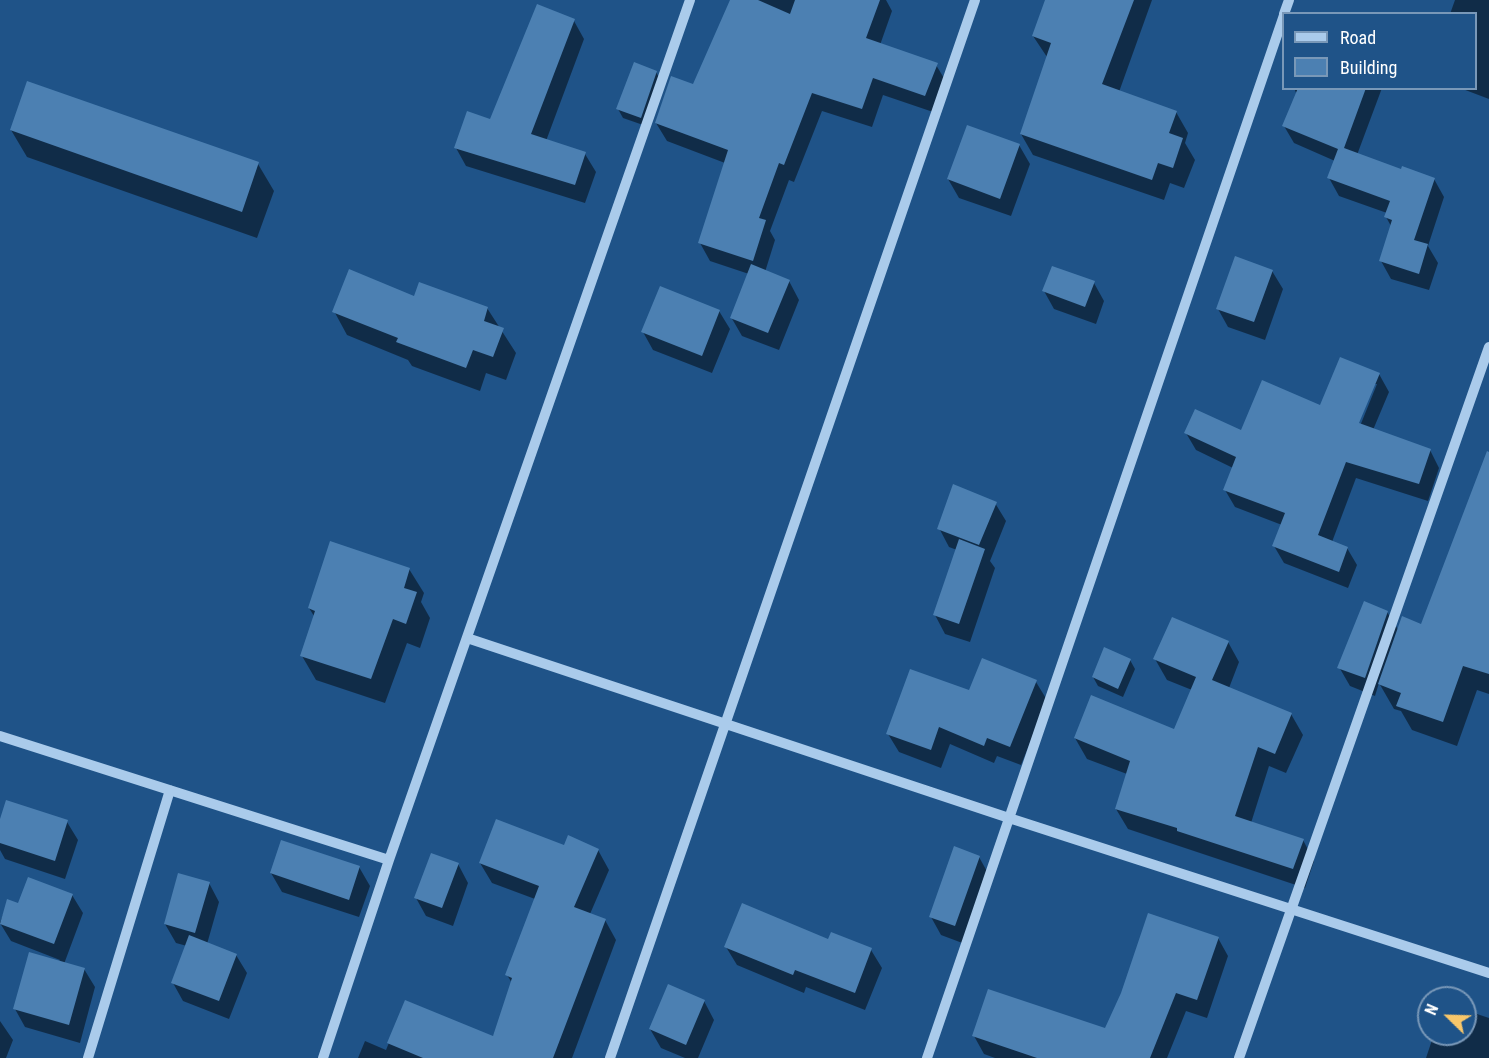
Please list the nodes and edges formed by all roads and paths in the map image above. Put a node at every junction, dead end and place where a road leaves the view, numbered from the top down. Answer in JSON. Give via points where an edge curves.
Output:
{"nodes":[{"id":1,"x":690,"y":0,"type":"edge"},
{"id":2,"x":975,"y":0,"type":"edge"},
{"id":3,"x":1282,"y":20,"type":"edge"},
{"id":4,"x":1489,"y":347,"type":"edge"},
{"id":5,"x":467,"y":638,"type":"junction"},
{"id":6,"x":724,"y":723,"type":"junction"},
{"id":7,"x":0,"y":736,"type":"edge"},
{"id":8,"x":170,"y":790,"type":"junction"},
{"id":9,"x":1009,"y":818,"type":"junction"},
{"id":10,"x":389,"y":860,"type":"junction"},
{"id":11,"x":1291,"y":909,"type":"junction"},
{"id":12,"x":1489,"y":973,"type":"edge"},
{"id":13,"x":87,"y":1058,"type":"edge"},
{"id":14,"x":323,"y":1058,"type":"edge"},
{"id":15,"x":610,"y":1058,"type":"edge"},
{"id":16,"x":927,"y":1058,"type":"edge"},
{"id":17,"x":1239,"y":1058,"type":"edge"}],
"edges":[{"from":1,"to":5,"type":"street"},
{"from":2,"to":6,"type":"street"},
{"from":3,"to":9,"type":"street"},
{"from":4,"to":11,"type":"street"},
{"from":5,"to":6,"type":"street"},
{"from":5,"to":10,"type":"street"},
{"from":6,"to":9,"type":"street"},
{"from":6,"to":15,"type":"street"},
{"from":7,"to":8,"type":"street"},
{"from":8,"to":10,"type":"street"},
{"from":8,"to":13,"type":"street"},
{"from":9,"to":11,"type":"street"},
{"from":9,"to":16,"type":"street"},
{"from":10,"to":14,"type":"street"},
{"from":11,"to":12,"type":"street"},
{"from":11,"to":17,"type":"street"}]}
